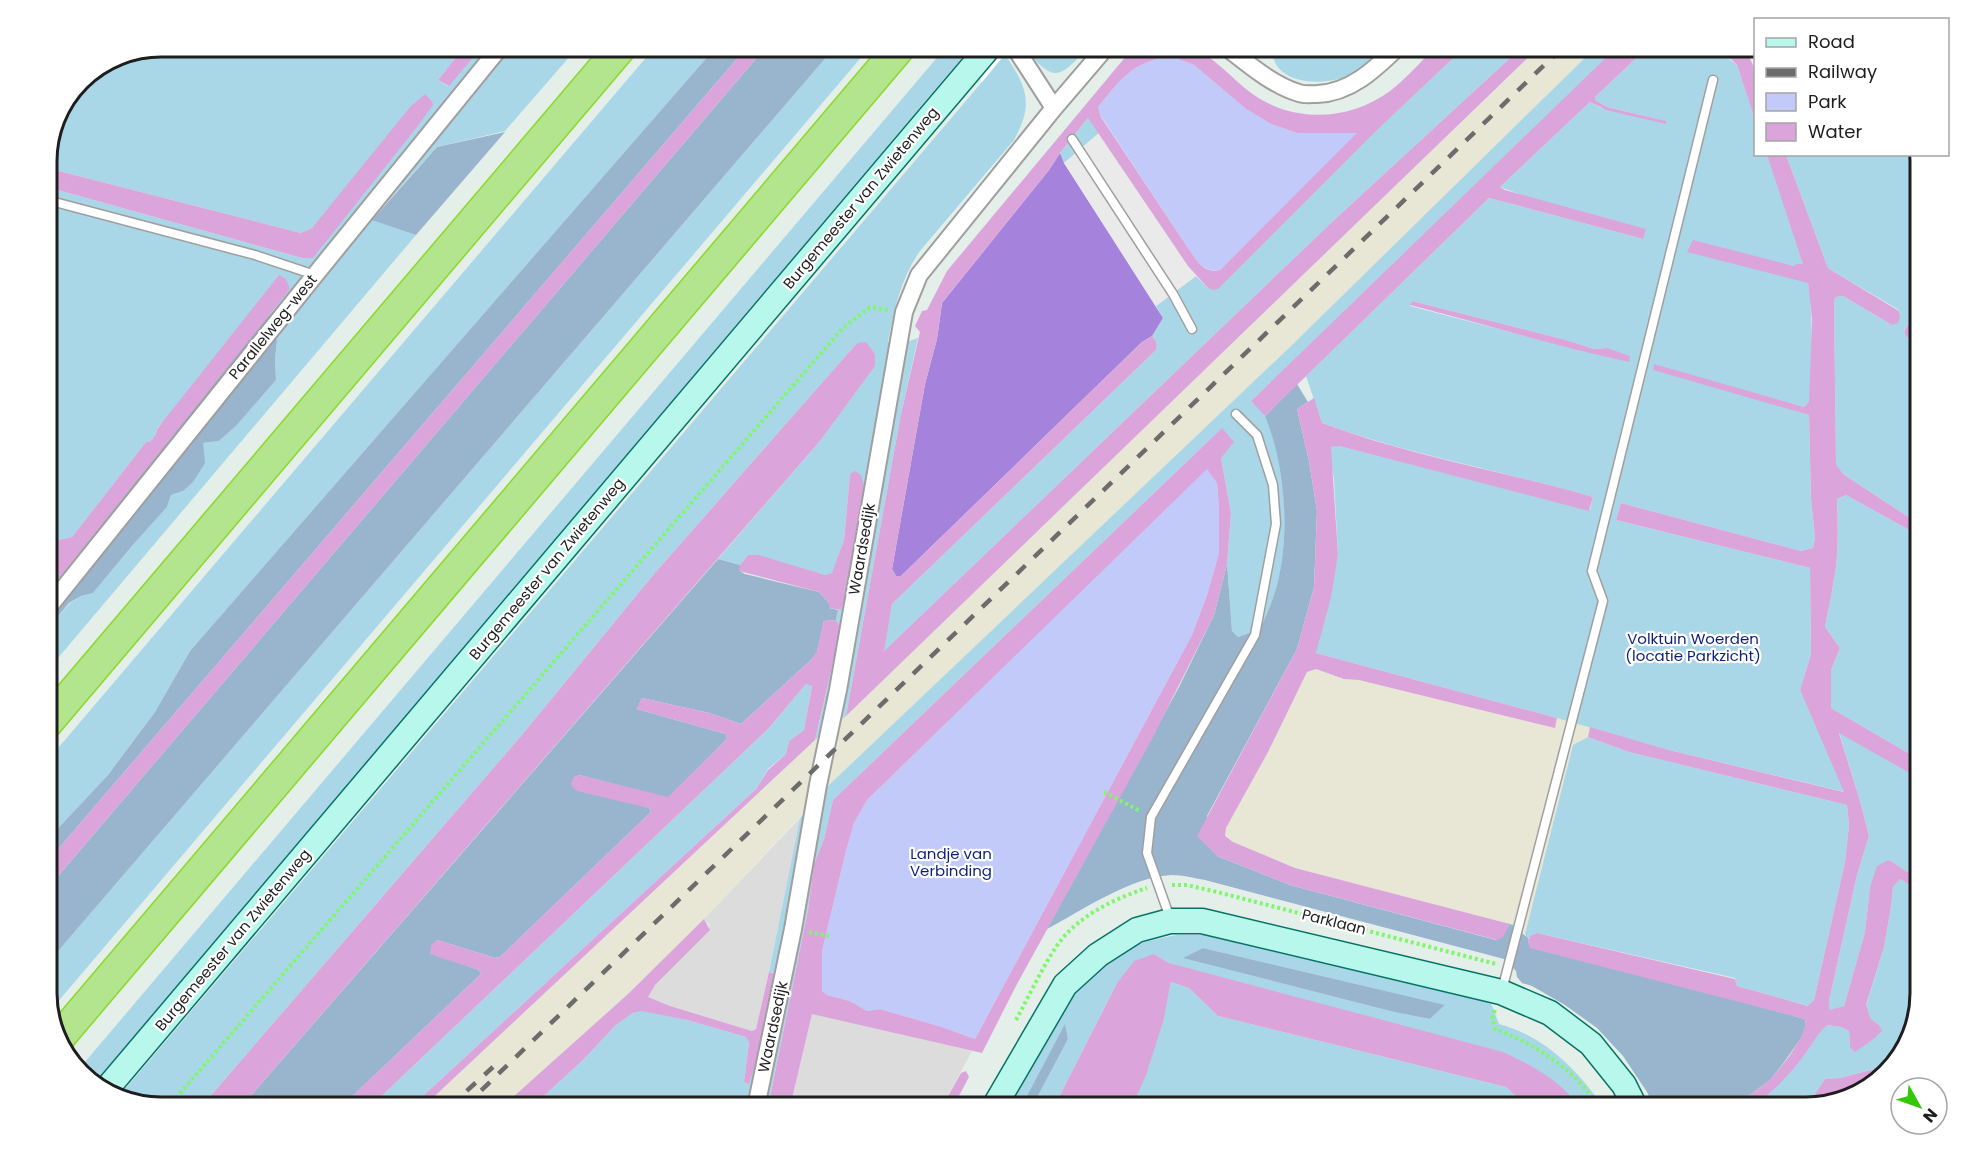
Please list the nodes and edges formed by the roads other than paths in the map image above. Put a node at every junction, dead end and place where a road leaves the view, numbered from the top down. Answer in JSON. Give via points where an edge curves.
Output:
{"nodes":[{"id":1,"x":492,"y":57,"type":"edge"},
{"id":2,"x":613,"y":57,"type":"edge"},
{"id":3,"x":892,"y":57,"type":"edge"},
{"id":4,"x":981,"y":57,"type":"edge"},
{"id":5,"x":1021,"y":57,"type":"edge"},
{"id":6,"x":1098,"y":57,"type":"edge"},
{"id":7,"x":1249,"y":57,"type":"edge"},
{"id":8,"x":1387,"y":57,"type":"edge"},
{"id":9,"x":1713,"y":80,"type":"dead end"},
{"id":10,"x":1054,"y":108,"type":"junction"},
{"id":11,"x":1072,"y":139,"type":"dead end"},
{"id":12,"x":57,"y":203,"type":"edge"},
{"id":13,"x":315,"y":275,"type":"junction"},
{"id":14,"x":1192,"y":329,"type":"dead end"},
{"id":15,"x":1236,"y":414,"type":"dead end"},
{"id":16,"x":57,"y":597,"type":"edge"},
{"id":17,"x":57,"y":711,"type":"edge"},
{"id":18,"x":1170,"y":921,"type":"junction"},
{"id":19,"x":1501,"y":992,"type":"junction"},
{"id":20,"x":65,"y":1032,"type":"edge"},
{"id":21,"x":111,"y":1084,"type":"edge"},
{"id":22,"x":758,"y":1097,"type":"edge"},
{"id":23,"x":1000,"y":1097,"type":"edge"},
{"id":24,"x":1630,"y":1097,"type":"edge"}],
"edges":[{"from":1,"to":13,"type":"street","name":"Parallelweg-west"},
{"from":2,"to":17,"type":"highway"},
{"from":3,"to":20,"type":"highway"},
{"from":4,"to":21,"type":"main road","name":"Burgemeester van Zwietenweg"},
{"from":5,"to":10,"type":"street"},
{"from":6,"to":10,"type":"street"},
{"from":7,"to":8,"type":"street","via":[[1279,85],[1301,94],[1328,93],[1356,83]]},
{"from":9,"to":19,"type":"lane","via":[[1592,572],[1603,601]]},
{"from":10,"to":22,"type":"street","name":"Waardsedijk","via":[[919,275],[904,312],[838,690]]},
{"from":11,"to":14,"type":"lane"},
{"from":12,"to":13,"type":"lane","via":[[255,255]]},
{"from":13,"to":16,"type":"street","name":"Parallelweg-west"},
{"from":15,"to":18,"type":"lane","via":[[1257,435],[1273,485],[1276,524],[1255,635],[1151,818],[1147,853]]},
{"from":18,"to":19,"type":"main road","name":"Parklaan","via":[[1202,921]]},
{"from":18,"to":23,"type":"main road","name":"Parklaan","via":[[1137,930],[1098,955],[1065,985]]},
{"from":19,"to":24,"type":"main road","name":"Parklaan","via":[[1550,1012],[1591,1044]]}]}
